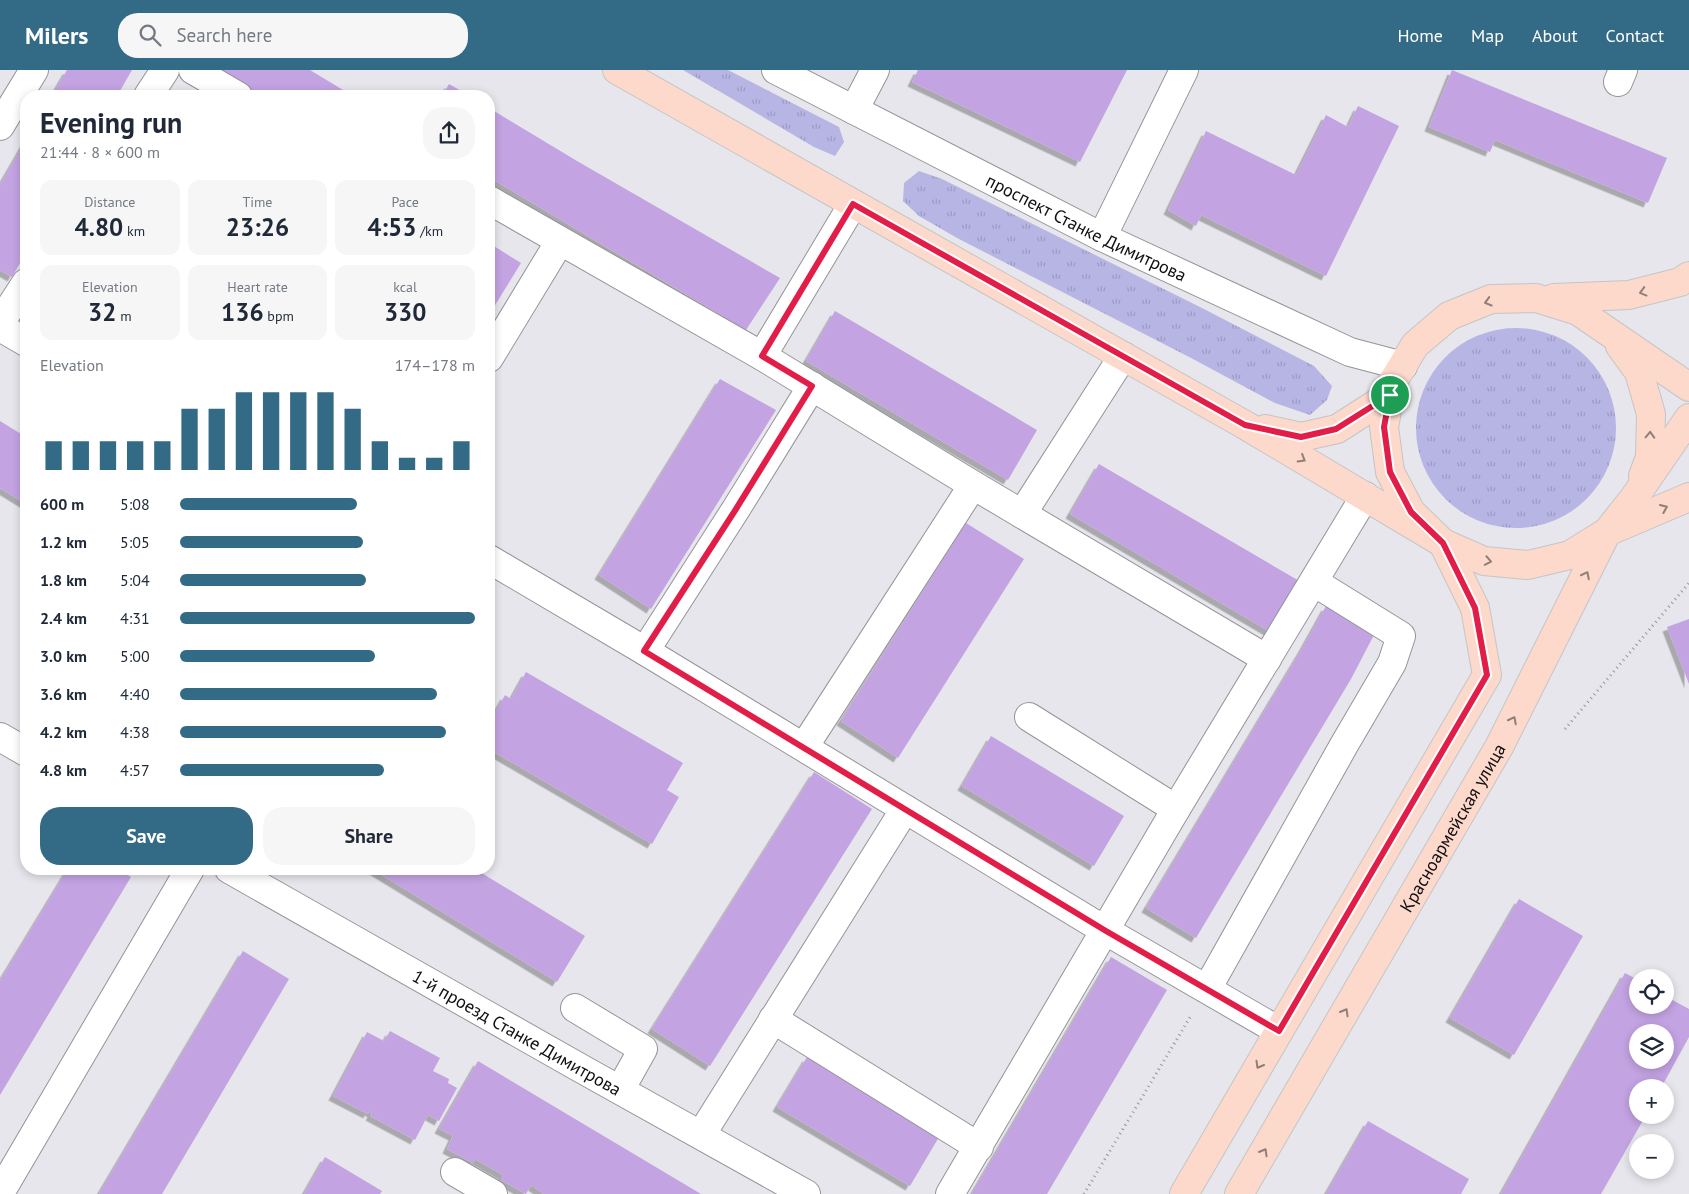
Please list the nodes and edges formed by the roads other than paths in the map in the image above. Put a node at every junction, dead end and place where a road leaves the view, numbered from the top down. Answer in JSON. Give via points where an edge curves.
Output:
{"nodes":[{"id":1,"x":34,"y":70,"type":"edge"},
{"id":2,"x":165,"y":70,"type":"edge"},
{"id":3,"x":193,"y":70,"type":"edge"},
{"id":4,"x":617,"y":70,"type":"edge"},
{"id":5,"x":776,"y":70,"type":"edge"},
{"id":6,"x":874,"y":70,"type":"edge"},
{"id":7,"x":1184,"y":70,"type":"edge"},
{"id":8,"x":22,"y":90,"type":"edge"},
{"id":9,"x":152,"y":90,"type":"edge"},
{"id":10,"x":228,"y":90,"type":"edge"},
{"id":11,"x":20,"y":93,"type":"edge"},
{"id":12,"x":854,"y":110,"type":"junction"},
{"id":13,"x":0,"y":126,"type":"edge"},
{"id":14,"x":495,"y":203,"type":"edge"},
{"id":15,"x":853,"y":204,"type":"junction"},
{"id":16,"x":1102,"y":237,"type":"junction"},
{"id":17,"x":560,"y":240,"type":"junction"},
{"id":18,"x":1689,"y":276,"type":"edge"},
{"id":19,"x":20,"y":293,"type":"edge"},
{"id":20,"x":1536,"y":298,"type":"junction"},
{"id":21,"x":0,"y":325,"type":"edge"},
{"id":22,"x":1613,"y":336,"type":"junction"},
{"id":23,"x":20,"y":338,"type":"edge"},
{"id":24,"x":495,"y":348,"type":"edge"},
{"id":25,"x":762,"y":356,"type":"junction"},
{"id":26,"x":1123,"y":356,"type":"junction"},
{"id":27,"x":1403,"y":366,"type":"junction"},
{"id":28,"x":812,"y":386,"type":"junction"},
{"id":29,"x":1689,"y":387,"type":"edge"},
{"id":30,"x":1390,"y":395,"type":"junction"},
{"id":31,"x":1689,"y":418,"type":"edge"},
{"id":32,"x":1245,"y":425,"type":"junction"},
{"id":33,"x":973,"y":485,"type":"junction"},
{"id":34,"x":1365,"y":496,"type":"junction"},
{"id":35,"x":1689,"y":497,"type":"edge"},
{"id":36,"x":1634,"y":498,"type":"junction"},
{"id":37,"x":1022,"y":514,"type":"junction"},
{"id":38,"x":1607,"y":532,"type":"junction"},
{"id":39,"x":1443,"y":543,"type":"junction"},
{"id":40,"x":495,"y":563,"type":"edge"},
{"id":41,"x":1314,"y":582,"type":"junction"},
{"id":42,"x":644,"y":651,"type":"junction"},
{"id":43,"x":1267,"y":659,"type":"junction"},
{"id":44,"x":1029,"y":717,"type":"dead end"},
{"id":45,"x":0,"y":737,"type":"edge"},
{"id":46,"x":804,"y":747,"type":"junction"},
{"id":47,"x":20,"y":749,"type":"edge"},
{"id":48,"x":905,"y":808,"type":"junction"},
{"id":49,"x":1176,"y":809,"type":"junction"},
{"id":50,"x":186,"y":875,"type":"edge"},
{"id":51,"x":240,"y":875,"type":"edge"},
{"id":52,"x":1106,"y":931,"type":"junction"},
{"id":53,"x":1207,"y":989,"type":"junction"},
{"id":54,"x":576,"y":1008,"type":"dead end"},
{"id":55,"x":773,"y":1019,"type":"junction"},
{"id":56,"x":1279,"y":1031,"type":"junction"},
{"id":57,"x":620,"y":1090,"type":"junction"},
{"id":58,"x":701,"y":1135,"type":"junction"},
{"id":59,"x":978,"y":1147,"type":"junction"},
{"id":60,"x":455,"y":1172,"type":"dead end"},
{"id":61,"x":0,"y":1193,"type":"edge"},
{"id":62,"x":493,"y":1194,"type":"edge"},
{"id":63,"x":806,"y":1194,"type":"edge"},
{"id":64,"x":950,"y":1194,"type":"edge"},
{"id":65,"x":1184,"y":1194,"type":"edge"},
{"id":66,"x":1239,"y":1194,"type":"edge"}],
"edges":[{"from":1,"to":8,"type":"street"},
{"from":2,"to":9,"type":"street"},
{"from":3,"to":10,"type":"street"},
{"from":4,"to":15,"type":"main road"},
{"from":5,"to":12,"type":"street","name":"проспект Станке Димитрова"},
{"from":6,"to":12,"type":"street"},
{"from":7,"to":16,"type":"street"},
{"from":11,"to":13,"type":"street"},
{"from":12,"to":16,"type":"street","name":"проспект Станке Димитрова"},
{"from":14,"to":17,"type":"street"},
{"from":15,"to":25,"type":"street"},
{"from":15,"to":26,"type":"main road"},
{"from":16,"to":27,"type":"street","name":"проспект Станке Димитрова","via":[[1350,352]]},
{"from":17,"to":24,"type":"street"},
{"from":17,"to":25,"type":"street"},
{"from":18,"to":20,"type":"main road","one_way":true,"via":[[1680,282],[1629,296]]},
{"from":19,"to":21,"type":"street"},
{"from":20,"to":22,"type":"main road","via":[[1578,311]]},
{"from":20,"to":27,"type":"main road","one_way":true,"via":[[1491,299],[1449,316],[1415,345]]},
{"from":21,"to":23,"type":"street"},
{"from":22,"to":29,"type":"main road"},
{"from":36,"to":22,"type":"main road","one_way":true,"via":[[1650,457],[1651,414],[1639,372]]},
{"from":25,"to":28,"type":"street"},
{"from":26,"to":32,"type":"main road"},
{"from":26,"to":37,"type":"street"},
{"from":27,"to":30,"type":"main road","via":[[1392,383]]},
{"from":28,"to":33,"type":"street"},
{"from":28,"to":42,"type":"street"},
{"from":30,"to":32,"type":"main road","via":[[1336,429],[1301,437]]},
{"from":30,"to":39,"type":"main road","via":[[1384,427],[1390,472],[1411,512]]},
{"from":31,"to":36,"type":"main road"},
{"from":32,"to":34,"type":"main road","one_way":true},
{"from":33,"to":37,"type":"street"},
{"from":33,"to":46,"type":"street"},
{"from":34,"to":39,"type":"main road"},
{"from":34,"to":41,"type":"street"},
{"from":38,"to":35,"type":"main road","one_way":true},
{"from":36,"to":38,"type":"main road"},
{"from":37,"to":43,"type":"street"},
{"from":39,"to":38,"type":"main road","one_way":true,"via":[[1484,561],[1528,565],[1570,555]]},
{"from":66,"to":38,"type":"main road","name":"Красноармейская улица","one_way":true,"via":[[1499,747]]},
{"from":39,"to":56,"type":"main road","via":[[1475,608],[1487,675]]},
{"from":40,"to":42,"type":"street"},
{"from":41,"to":43,"type":"street"},
{"from":41,"to":53,"type":"street","via":[[1401,636],[1392,663]]},
{"from":42,"to":46,"type":"street"},
{"from":43,"to":49,"type":"street"},
{"from":44,"to":49,"type":"street"},
{"from":45,"to":47,"type":"street"},
{"from":46,"to":48,"type":"street"},
{"from":48,"to":52,"type":"street"},
{"from":48,"to":55,"type":"street"},
{"from":49,"to":52,"type":"street"},
{"from":50,"to":61,"type":"street"},
{"from":51,"to":57,"type":"street","name":"1-й проезд Станке Димитрова"},
{"from":52,"to":53,"type":"street"},
{"from":52,"to":59,"type":"street"},
{"from":53,"to":56,"type":"street"},
{"from":54,"to":57,"type":"street","via":[[643,1049]]},
{"from":55,"to":58,"type":"street"},
{"from":55,"to":59,"type":"street"},
{"from":56,"to":65,"type":"main road","one_way":true},
{"from":57,"to":58,"type":"street","name":"1-й проезд Станке Димитрова"},
{"from":58,"to":63,"type":"street","name":"1-й проезд Станке Димитрова"},
{"from":59,"to":64,"type":"street"},
{"from":60,"to":62,"type":"street"}]}
